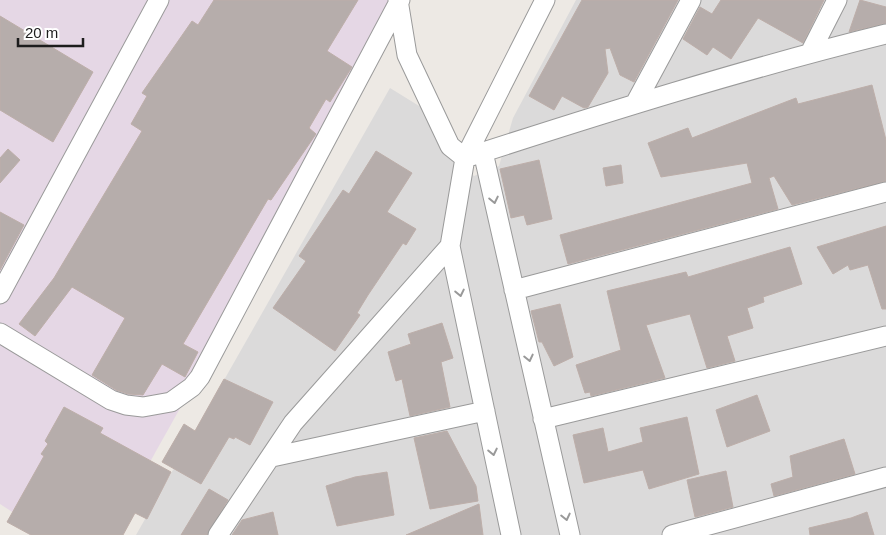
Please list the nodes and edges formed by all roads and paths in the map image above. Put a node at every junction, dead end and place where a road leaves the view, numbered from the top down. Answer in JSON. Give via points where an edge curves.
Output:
{"nodes":[{"id":1,"x":159,"y":0,"type":"edge"},
{"id":2,"x":545,"y":0,"type":"edge"},
{"id":3,"x":691,"y":0,"type":"edge"},
{"id":4,"x":837,"y":0,"type":"edge"},
{"id":5,"x":399,"y":1,"type":"edge"},
{"id":6,"x":885,"y":40,"type":"edge"},
{"id":7,"x":810,"y":53,"type":"junction"},
{"id":8,"x":635,"y":104,"type":"junction"},
{"id":9,"x":483,"y":152,"type":"junction"},
{"id":10,"x":465,"y":158,"type":"junction"},
{"id":11,"x":886,"y":192,"type":"edge"},
{"id":12,"x":450,"y":246,"type":"junction"},
{"id":13,"x":514,"y":290,"type":"junction"},
{"id":14,"x":0,"y":294,"type":"edge"},
{"id":15,"x":0,"y":332,"type":"edge"},
{"id":16,"x":886,"y":336,"type":"edge"},
{"id":17,"x":484,"y":411,"type":"junction"},
{"id":18,"x":544,"y":420,"type":"junction"},
{"id":19,"x":272,"y":457,"type":"junction"},
{"id":20,"x":886,"y":477,"type":"edge"},
{"id":21,"x":218,"y":535,"type":"edge"},
{"id":22,"x":511,"y":535,"type":"edge"},
{"id":23,"x":570,"y":535,"type":"edge"},
{"id":24,"x":672,"y":535,"type":"edge"}],
"edges":[{"from":1,"to":14,"type":"street"},
{"from":2,"to":10,"type":"street"},
{"from":3,"to":8,"type":"street"},
{"from":4,"to":7,"type":"street"},
{"from":5,"to":10,"type":"street","via":[[407,55],[450,146]]},
{"from":5,"to":15,"type":"street","via":[[200,377],[182,396],[171,402],[143,407],[111,400]]},
{"from":6,"to":7,"type":"street"},
{"from":7,"to":8,"type":"street"},
{"from":8,"to":9,"type":"street"},
{"from":9,"to":10,"type":"street"},
{"from":9,"to":13,"type":"street","one_way":true},
{"from":10,"to":12,"type":"street"},
{"from":11,"to":13,"type":"street"},
{"from":12,"to":17,"type":"street","one_way":true},
{"from":12,"to":19,"type":"street","via":[[293,423]]},
{"from":13,"to":18,"type":"street","one_way":true},
{"from":16,"to":18,"type":"street"},
{"from":17,"to":19,"type":"street"},
{"from":17,"to":22,"type":"street","one_way":true},
{"from":18,"to":23,"type":"street","one_way":true},
{"from":19,"to":21,"type":"street"},
{"from":20,"to":24,"type":"street"}]}
